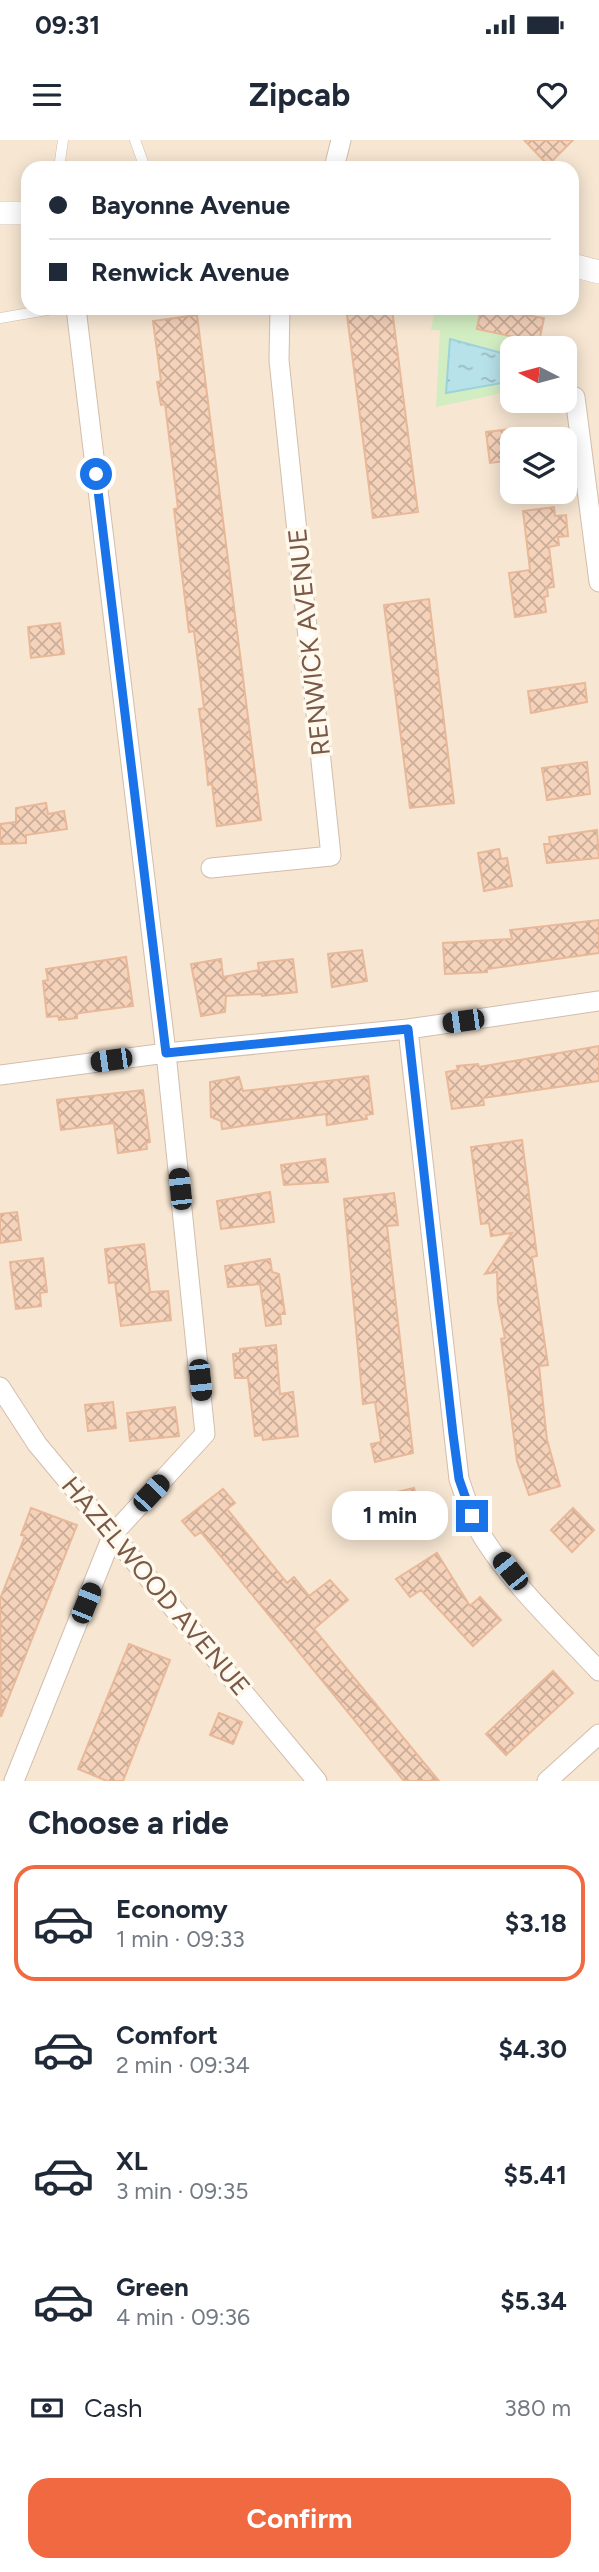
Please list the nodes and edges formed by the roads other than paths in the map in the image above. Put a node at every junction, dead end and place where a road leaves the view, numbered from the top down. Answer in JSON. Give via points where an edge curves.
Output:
{"nodes":[{"id":1,"x":63,"y":140,"type":"edge"},
{"id":2,"x":135,"y":140,"type":"edge"},
{"id":3,"x":341,"y":140,"type":"edge"},
{"id":4,"x":60,"y":161,"type":"edge"},
{"id":5,"x":142,"y":161,"type":"edge"},
{"id":6,"x":336,"y":161,"type":"edge"},
{"id":7,"x":0,"y":213,"type":"edge"},
{"id":8,"x":21,"y":213,"type":"edge"},
{"id":9,"x":579,"y":267,"type":"edge"},
{"id":10,"x":599,"y":272,"type":"edge"},
{"id":11,"x":21,"y":314,"type":"edge"},
{"id":12,"x":77,"y":315,"type":"edge"},
{"id":13,"x":281,"y":315,"type":"edge"},
{"id":14,"x":0,"y":318,"type":"edge"},
{"id":15,"x":577,"y":413,"type":"edge"},
{"id":16,"x":599,"y":582,"type":"edge"},
{"id":17,"x":211,"y":868,"type":"dead end"},
{"id":18,"x":599,"y":1001,"type":"edge"},
{"id":19,"x":408,"y":1029,"type":"junction"},
{"id":20,"x":166,"y":1053,"type":"junction"},
{"id":21,"x":0,"y":1075,"type":"edge"},
{"id":22,"x":0,"y":1387,"type":"edge"},
{"id":23,"x":113,"y":1534,"type":"junction"},
{"id":24,"x":599,"y":1671,"type":"edge"},
{"id":25,"x":599,"y":1734,"type":"edge"},
{"id":26,"x":15,"y":1781,"type":"edge"},
{"id":27,"x":317,"y":1781,"type":"edge"},
{"id":28,"x":547,"y":1781,"type":"edge"}],
"edges":[{"from":1,"to":4,"type":"lane"},
{"from":2,"to":5,"type":"lane"},
{"from":3,"to":6,"type":"street"},
{"from":7,"to":8,"type":"street"},
{"from":9,"to":10,"type":"street"},
{"from":11,"to":14,"type":"lane"},
{"from":12,"to":20,"type":"street"},
{"from":13,"to":17,"type":"street","name":"RENWICK AVENUE","via":[[279,360],[331,856]]},
{"from":15,"to":16,"type":"street"},
{"from":18,"to":19,"type":"street"},
{"from":19,"to":20,"type":"street"},
{"from":19,"to":24,"type":"street","via":[[459,1479],[485,1540]]},
{"from":20,"to":21,"type":"street"},
{"from":20,"to":23,"type":"street","via":[[205,1434]]},
{"from":22,"to":23,"type":"street","name":"HAZELWOOD AVENUE","via":[[37,1444]]},
{"from":23,"to":26,"type":"street"},
{"from":23,"to":27,"type":"street","name":"HAZELWOOD AVENUE"},
{"from":25,"to":28,"type":"street"}]}
